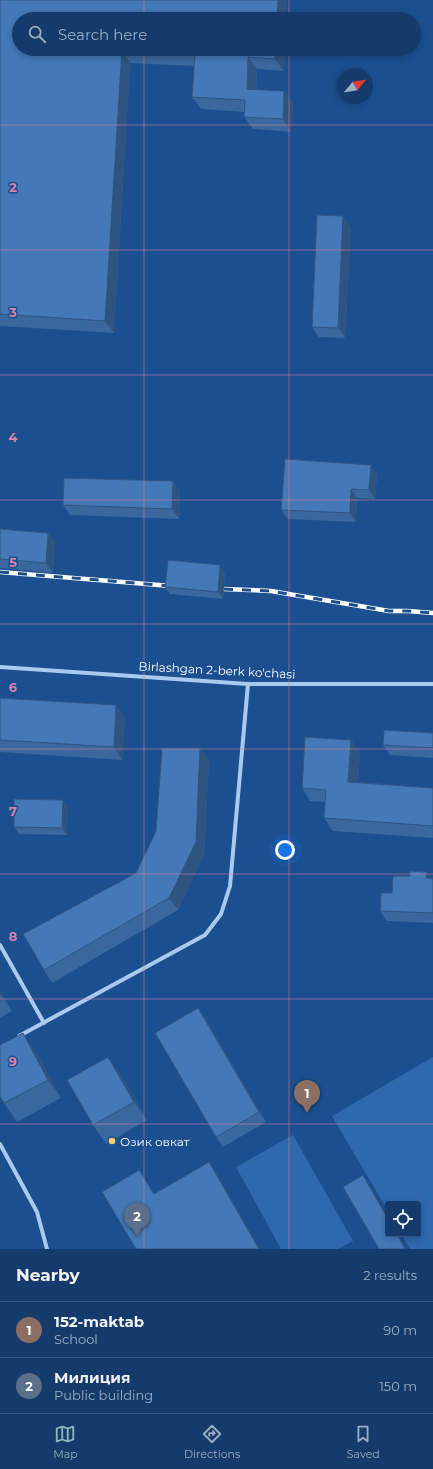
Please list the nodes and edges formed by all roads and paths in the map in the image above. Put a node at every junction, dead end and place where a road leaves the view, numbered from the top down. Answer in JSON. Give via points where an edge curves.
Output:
{"nodes":[{"id":1,"x":0,"y":667,"type":"edge"},
{"id":2,"x":248,"y":684,"type":"junction"},
{"id":3,"x":433,"y":684,"type":"edge"},
{"id":4,"x":0,"y":944,"type":"edge"},
{"id":5,"x":44,"y":1023,"type":"junction"},
{"id":6,"x":12,"y":1039,"type":"edge"},
{"id":7,"x":0,"y":1144,"type":"edge"},
{"id":8,"x":47,"y":1249,"type":"edge"}],
"edges":[{"from":1,"to":2,"type":"street","name":"Birlashgan 2-berk ko'chasi"},
{"from":2,"to":3,"type":"street","name":"Birlashgan 2-berk ko'chasi"},
{"from":2,"to":5,"type":"street","via":[[230,886],[221,914],[205,935]]},
{"from":4,"to":5,"type":"street"},
{"from":5,"to":6,"type":"street"},
{"from":7,"to":8,"type":"street","via":[[37,1212]]}]}
